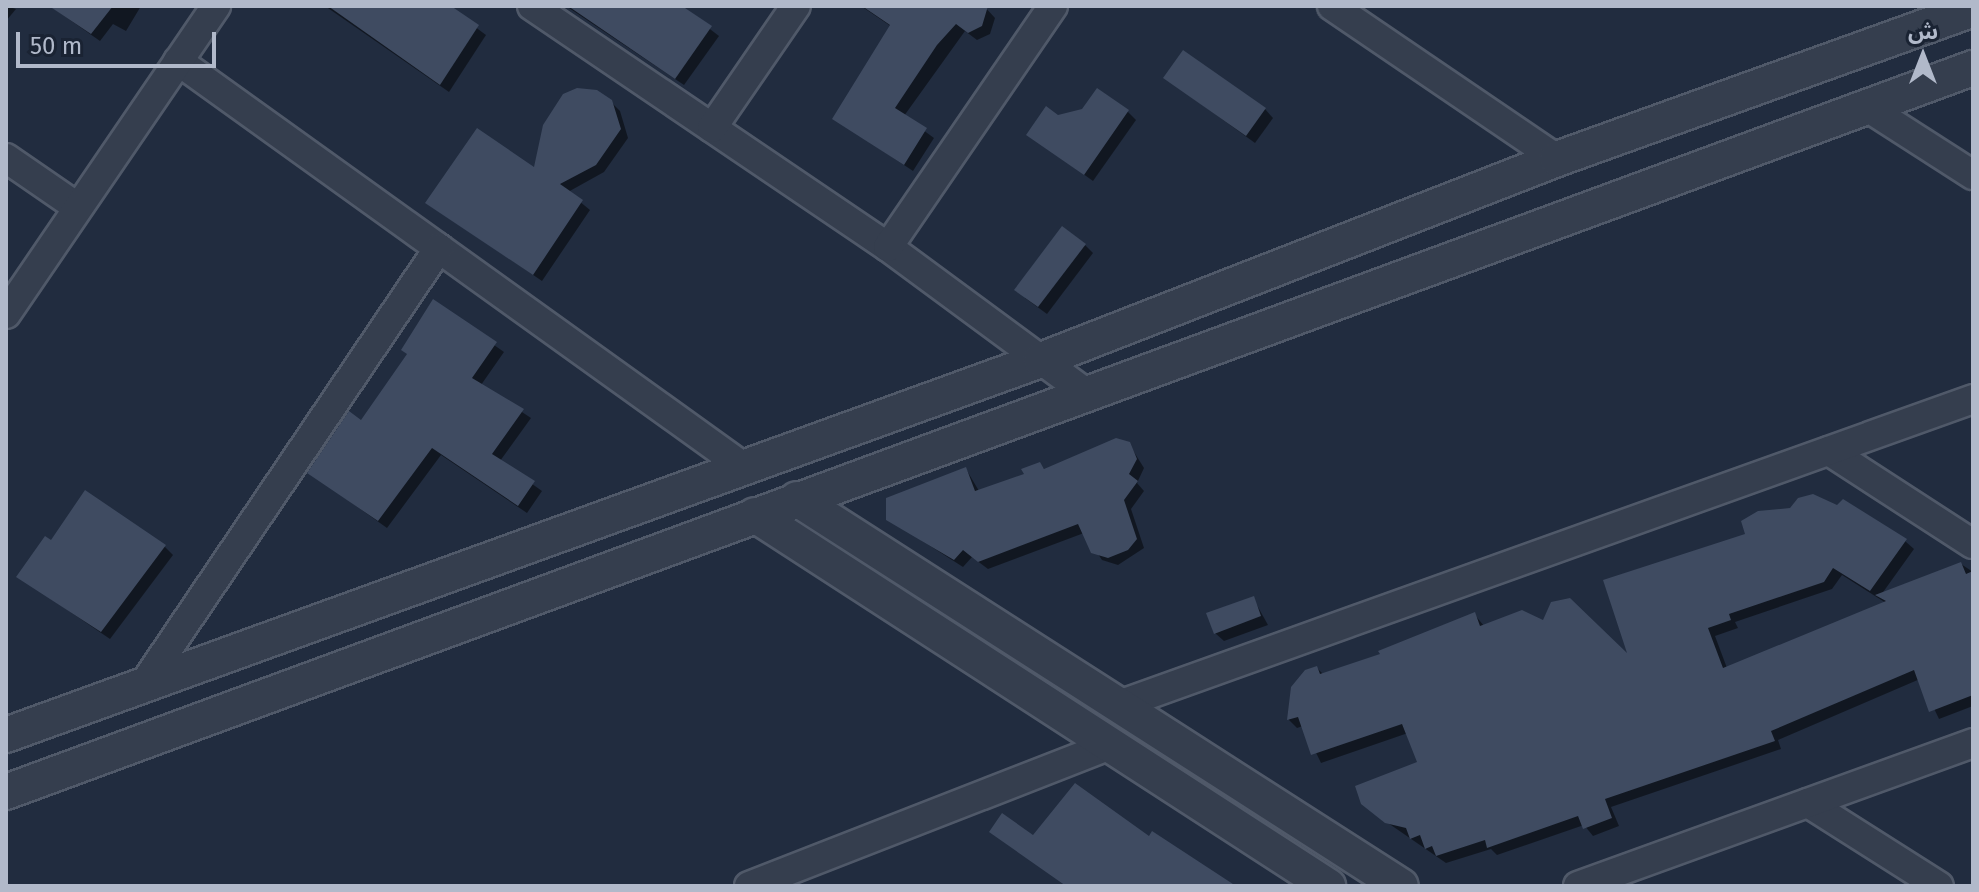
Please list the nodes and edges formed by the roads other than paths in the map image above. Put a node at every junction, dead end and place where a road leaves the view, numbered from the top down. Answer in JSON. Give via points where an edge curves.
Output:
{"nodes":[{"id":1,"x":216,"y":6,"type":"edge"},
{"id":2,"x":532,"y":6,"type":"edge"},
{"id":3,"x":796,"y":6,"type":"edge"},
{"id":4,"x":1053,"y":6,"type":"edge"},
{"id":5,"x":1336,"y":7,"type":"edge"},
{"id":6,"x":1973,"y":9,"type":"edge"},
{"id":7,"x":178,"y":61,"type":"junction"},
{"id":8,"x":1973,"y":68,"type":"edge"},
{"id":9,"x":1867,"y":107,"type":"junction"},
{"id":10,"x":712,"y":128,"type":"junction"},
{"id":11,"x":6,"y":158,"type":"edge"},
{"id":12,"x":1557,"y":159,"type":"junction"},
{"id":13,"x":1973,"y":175,"type":"edge"},
{"id":14,"x":77,"y":207,"type":"junction"},
{"id":15,"x":888,"y":247,"type":"junction"},
{"id":16,"x":439,"y":248,"type":"junction"},
{"id":17,"x":6,"y":314,"type":"edge"},
{"id":18,"x":1041,"y":360,"type":"junction"},
{"id":19,"x":1086,"y":393,"type":"junction"},
{"id":20,"x":1973,"y":399,"type":"edge"},
{"id":21,"x":1829,"y":451,"type":"junction"},
{"id":22,"x":745,"y":468,"type":"junction"},
{"id":23,"x":797,"y":499,"type":"junction"},
{"id":24,"x":755,"y":515,"type":"junction"},
{"id":25,"x":1973,"y":544,"type":"edge"},
{"id":26,"x":142,"y":687,"type":"junction"},
{"id":27,"x":1119,"y":705,"type":"junction"},
{"id":28,"x":6,"y":735,"type":"edge"},
{"id":29,"x":1973,"y":743,"type":"edge"},
{"id":30,"x":1111,"y":745,"type":"junction"},
{"id":31,"x":6,"y":792,"type":"edge"},
{"id":32,"x":1808,"y":803,"type":"junction"},
{"id":33,"x":752,"y":885,"type":"edge"},
{"id":34,"x":1328,"y":886,"type":"edge"},
{"id":35,"x":1401,"y":886,"type":"edge"},
{"id":36,"x":1578,"y":886,"type":"edge"},
{"id":37,"x":1939,"y":886,"type":"edge"}],
"edges":[{"from":1,"to":7,"type":"street"},
{"from":2,"to":10,"type":"street"},
{"from":3,"to":10,"type":"street"},
{"from":4,"to":15,"type":"street"},
{"from":5,"to":12,"type":"street"},
{"from":6,"to":12,"type":"street"},
{"from":7,"to":14,"type":"street"},
{"from":7,"to":16,"type":"street"},
{"from":8,"to":9,"type":"street"},
{"from":9,"to":13,"type":"street"},
{"from":9,"to":19,"type":"street"},
{"from":10,"to":15,"type":"street"},
{"from":11,"to":14,"type":"street"},
{"from":12,"to":18,"type":"street"},
{"from":14,"to":17,"type":"street"},
{"from":15,"to":18,"type":"street"},
{"from":16,"to":22,"type":"street"},
{"from":16,"to":26,"type":"street"},
{"from":18,"to":19,"type":"street"},
{"from":18,"to":22,"type":"street"},
{"from":19,"to":23,"type":"street"},
{"from":20,"to":21,"type":"street"},
{"from":21,"to":25,"type":"street"},
{"from":21,"to":27,"type":"street"},
{"from":22,"to":26,"type":"street"},
{"from":23,"to":24,"type":"street"},
{"from":23,"to":27,"type":"street"},
{"from":24,"to":30,"type":"street"},
{"from":24,"to":31,"type":"street"},
{"from":26,"to":28,"type":"street"},
{"from":27,"to":35,"type":"street"},
{"from":29,"to":32,"type":"street"},
{"from":30,"to":33,"type":"street"},
{"from":30,"to":34,"type":"street"},
{"from":32,"to":36,"type":"street"},
{"from":32,"to":37,"type":"street"}]}
